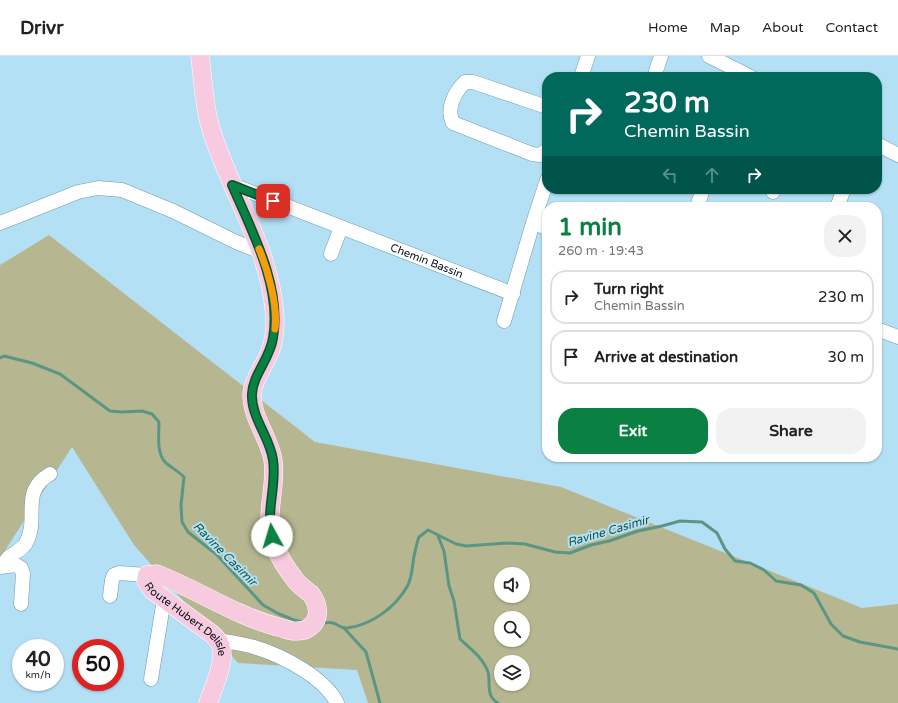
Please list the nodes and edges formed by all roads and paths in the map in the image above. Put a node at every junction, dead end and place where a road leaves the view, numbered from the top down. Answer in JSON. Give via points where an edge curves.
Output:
{"nodes":[{"id":1,"x":200,"y":56,"type":"edge"},
{"id":2,"x":588,"y":56,"type":"edge"},
{"id":3,"x":662,"y":56,"type":"edge"},
{"id":4,"x":709,"y":56,"type":"edge"},
{"id":5,"x":583,"y":72,"type":"edge"},
{"id":6,"x":656,"y":72,"type":"edge"},
{"id":7,"x":738,"y":72,"type":"edge"},
{"id":8,"x":542,"y":105,"type":"edge"},
{"id":9,"x":882,"y":147,"type":"edge"},
{"id":10,"x":542,"y":154,"type":"edge"},
{"id":11,"x":898,"y":155,"type":"edge"},
{"id":12,"x":232,"y":185,"type":"junction"},
{"id":13,"x":542,"y":194,"type":"edge"},
{"id":14,"x":0,"y":223,"type":"edge"},
{"id":15,"x":533,"y":223,"type":"junction"},
{"id":16,"x":542,"y":226,"type":"edge"},
{"id":17,"x":341,"y":227,"type":"junction"},
{"id":18,"x":261,"y":252,"type":"junction"},
{"id":19,"x":331,"y":254,"type":"dead end"},
{"id":20,"x":513,"y":294,"type":"junction"},
{"id":21,"x":504,"y":321,"type":"dead end"},
{"id":22,"x":882,"y":331,"type":"edge"},
{"id":23,"x":898,"y":337,"type":"edge"},
{"id":24,"x":50,"y":474,"type":"dead end"},
{"id":25,"x":1,"y":566,"type":"edge"},
{"id":26,"x":147,"y":575,"type":"junction"},
{"id":27,"x":110,"y":596,"type":"dead end"},
{"id":28,"x":164,"y":600,"type":"junction"},
{"id":29,"x":21,"y":604,"type":"dead end"},
{"id":30,"x":218,"y":640,"type":"junction"},
{"id":31,"x":151,"y":678,"type":"dead end"},
{"id":32,"x":208,"y":703,"type":"edge"},
{"id":33,"x":337,"y":703,"type":"edge"}],
"edges":[{"from":1,"to":12,"type":"main road","via":[[210,128]]},
{"from":2,"to":5,"type":"street"},
{"from":3,"to":6,"type":"street"},
{"from":4,"to":7,"type":"street"},
{"from":8,"to":10,"type":"street","via":[[473,82],[465,82],[458,89],[450,109],[453,123],[532,154]]},
{"from":9,"to":11,"type":"street"},
{"from":12,"to":17,"type":"street","name":"Chemin Bassin"},
{"from":12,"to":18,"type":"main road"},
{"from":13,"to":15,"type":"street"},
{"from":14,"to":18,"type":"street","via":[[78,192],[98,188],[122,190],[173,210]]},
{"from":15,"to":16,"type":"street"},
{"from":15,"to":20,"type":"street"},
{"from":17,"to":19,"type":"street"},
{"from":17,"to":20,"type":"street","name":"Chemin Bassin"},
{"from":18,"to":26,"type":"main road","name":"Route Hubert Delisle","via":[[272,290],[275,325],[273,340],[254,382],[252,395],[253,407],[267,438],[273,460],[270,518],[272,536],[278,552],[295,580],[315,601],[318,614],[316,620],[312,626],[296,632],[264,623],[157,574]]},
{"from":20,"to":21,"type":"street"},
{"from":22,"to":23,"type":"street"},
{"from":24,"to":25,"type":"street","via":[[43,478],[32,492],[30,534],[26,544]]},
{"from":25,"to":29,"type":"street","via":[[16,565],[21,568]]},
{"from":26,"to":27,"type":"street","via":[[114,574]]},
{"from":26,"to":28,"type":"main road","name":"Route Hubert Delisle","via":[[148,586]]},
{"from":28,"to":30,"type":"main road","name":"Route Hubert Delisle"},
{"from":28,"to":31,"type":"street"},
{"from":30,"to":32,"type":"main road","name":"Route Hubert Delisle","via":[[222,656]]},
{"from":30,"to":33,"type":"street","via":[[258,648],[292,664],[321,683]]}]}
